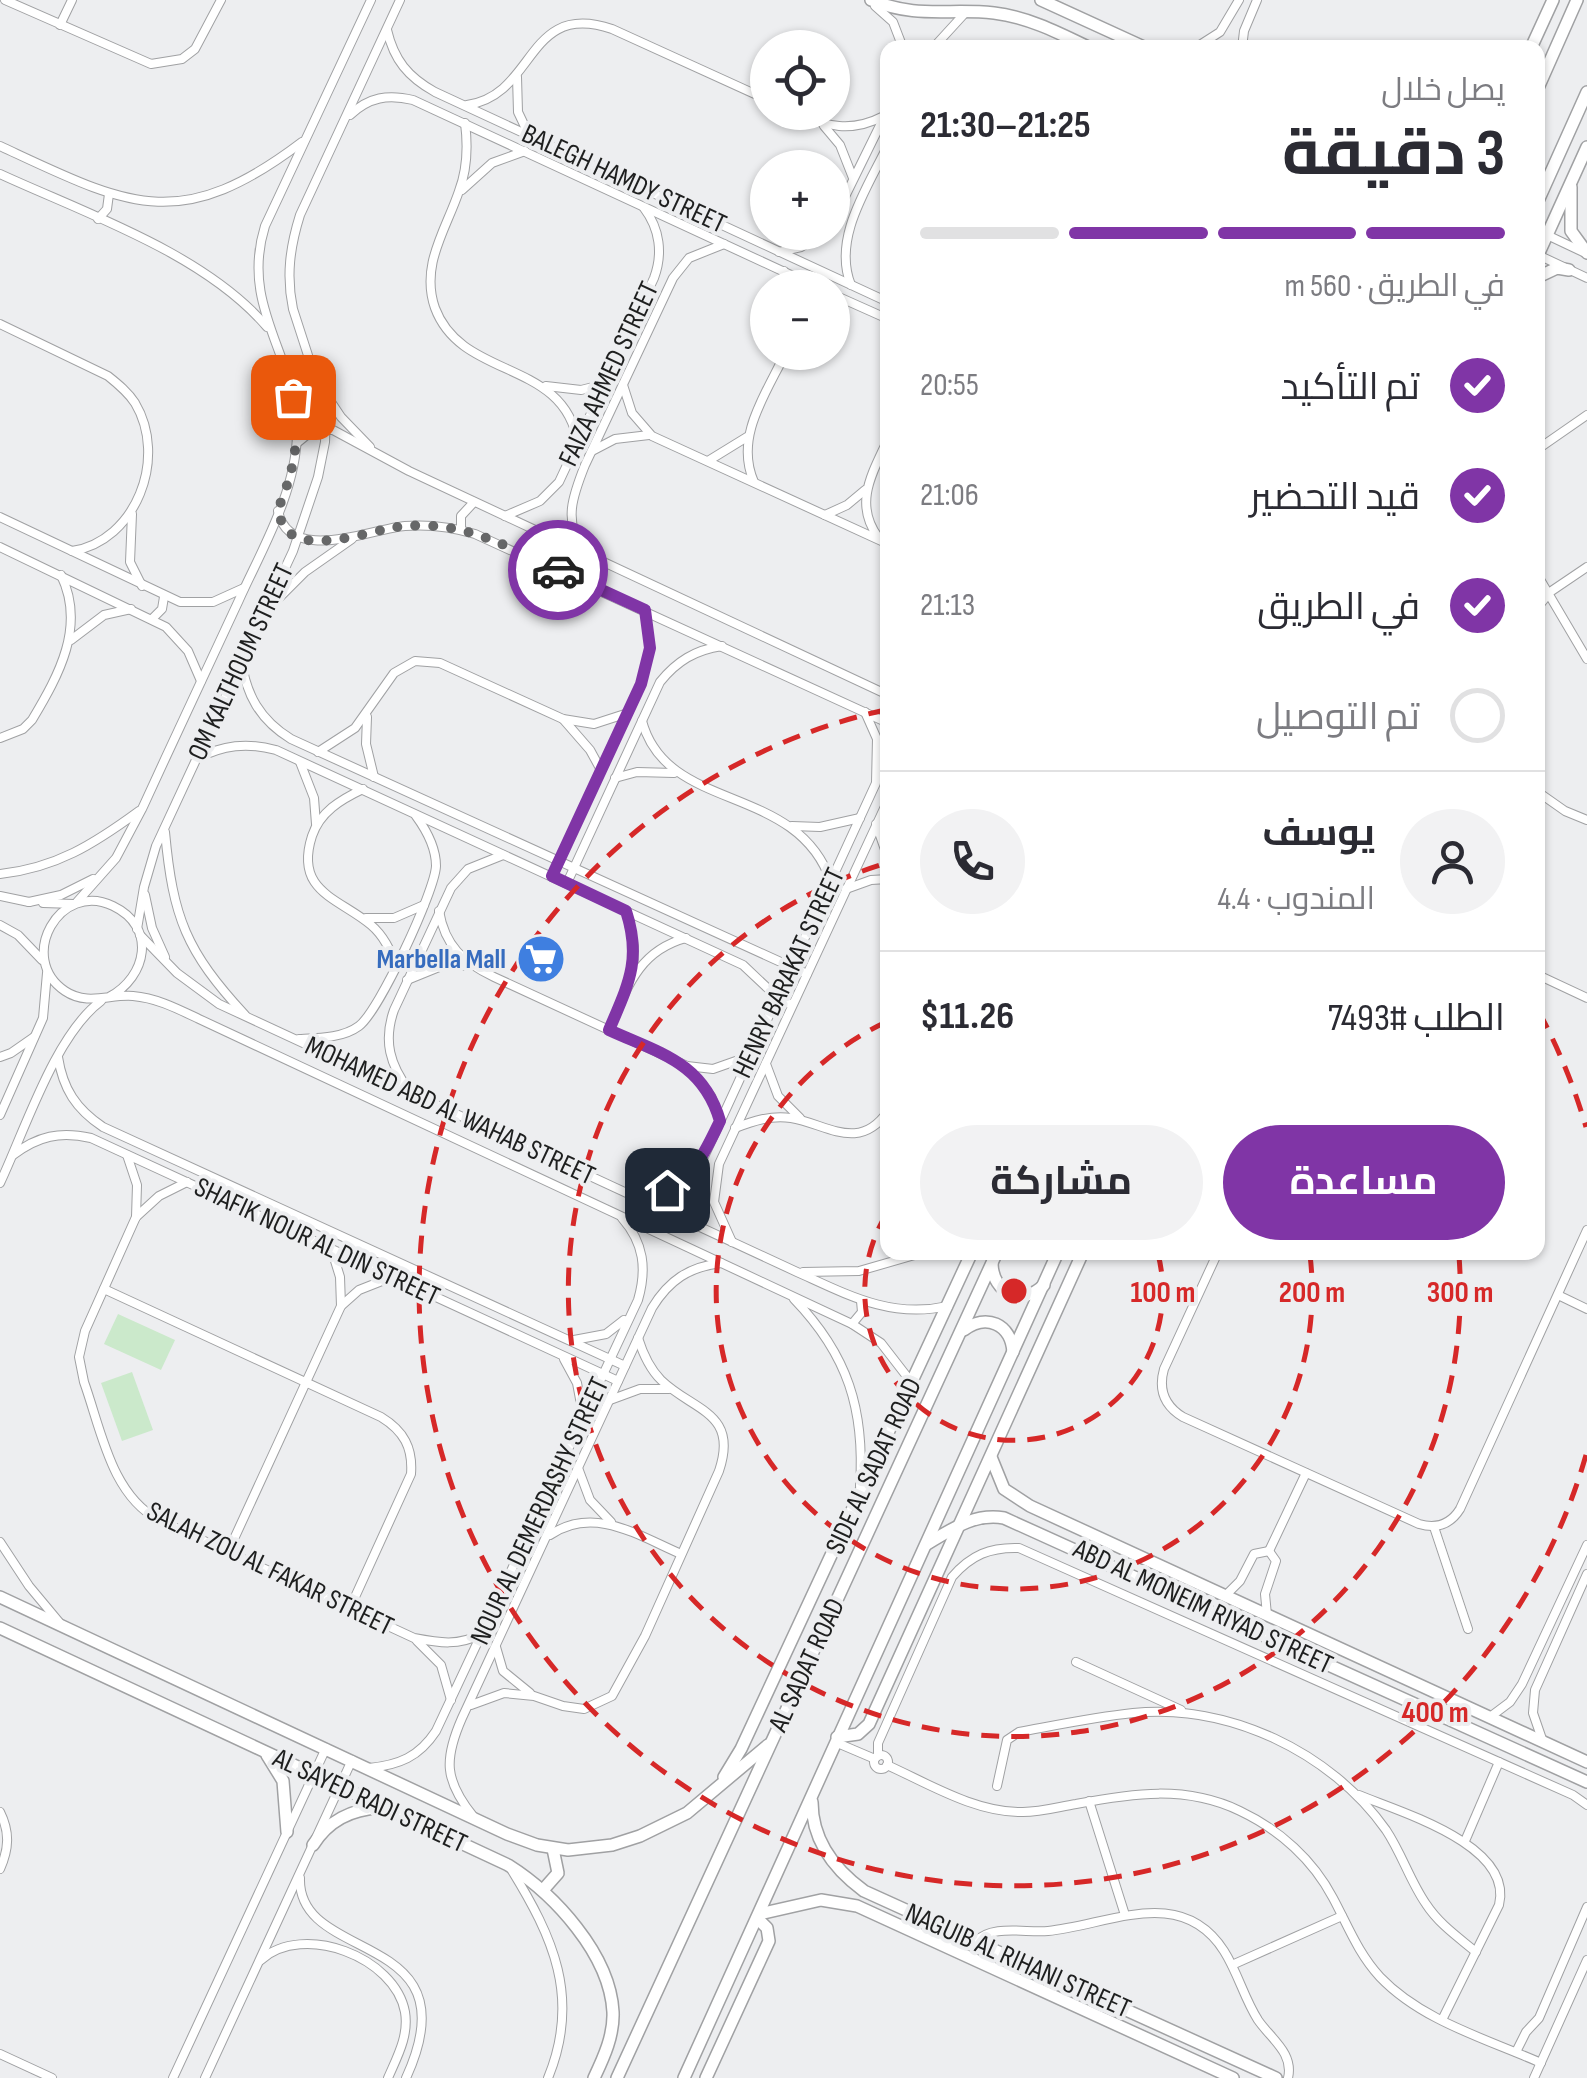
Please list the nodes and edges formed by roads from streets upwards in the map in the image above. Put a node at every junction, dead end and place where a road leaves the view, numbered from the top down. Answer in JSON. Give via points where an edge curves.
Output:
{"nodes":[{"id":1,"x":6,"y":0,"type":"edge"},
{"id":2,"x":72,"y":0,"type":"edge"},
{"id":3,"x":221,"y":0,"type":"edge"},
{"id":4,"x":371,"y":0,"type":"edge"},
{"id":5,"x":400,"y":0,"type":"edge"},
{"id":6,"x":869,"y":0,"type":"edge"},
{"id":7,"x":1041,"y":0,"type":"edge"},
{"id":8,"x":1239,"y":0,"type":"edge"},
{"id":9,"x":1256,"y":0,"type":"edge"},
{"id":10,"x":1553,"y":0,"type":"edge"},
{"id":11,"x":1578,"y":0,"type":"edge"},
{"id":12,"x":965,"y":13,"type":"junction"},
{"id":13,"x":1086,"y":20,"type":"junction"},
{"id":14,"x":60,"y":25,"type":"junction"},
{"id":15,"x":387,"y":29,"type":"junction"},
{"id":16,"x":900,"y":40,"type":"edge"},
{"id":17,"x":940,"y":40,"type":"edge"},
{"id":18,"x":1073,"y":40,"type":"edge"},
{"id":19,"x":1076,"y":40,"type":"edge"},
{"id":20,"x":1129,"y":40,"type":"edge"},
{"id":21,"x":1208,"y":40,"type":"edge"},
{"id":22,"x":1243,"y":40,"type":"edge"},
{"id":23,"x":1535,"y":40,"type":"edge"},
{"id":24,"x":1545,"y":73,"type":"edge"},
{"id":25,"x":517,"y":77,"type":"junction"},
{"id":26,"x":435,"y":92,"type":"junction"},
{"id":27,"x":750,"y":92,"type":"edge"},
{"id":28,"x":1587,"y":92,"type":"edge"},
{"id":29,"x":462,"y":105,"type":"junction"},
{"id":30,"x":429,"y":106,"type":"junction"},
{"id":31,"x":880,"y":115,"type":"edge"},
{"id":32,"x":344,"y":122,"type":"junction"},
{"id":33,"x":465,"y":123,"type":"junction"},
{"id":34,"x":880,"y":125,"type":"edge"},
{"id":35,"x":850,"y":127,"type":"edge"},
{"id":36,"x":827,"y":130,"type":"edge"},
{"id":37,"x":530,"y":136,"type":"junction"},
{"id":38,"x":305,"y":139,"type":"junction"},
{"id":39,"x":0,"y":146,"type":"edge"},
{"id":40,"x":1587,"y":146,"type":"edge"},
{"id":41,"x":525,"y":151,"type":"junction"},
{"id":42,"x":880,"y":168,"type":"edge"},
{"id":43,"x":0,"y":174,"type":"edge"},
{"id":44,"x":618,"y":177,"type":"junction"},
{"id":45,"x":854,"y":180,"type":"junction"},
{"id":46,"x":1571,"y":182,"type":"junction"},
{"id":47,"x":1545,"y":185,"type":"edge"},
{"id":48,"x":850,"y":188,"type":"edge"},
{"id":49,"x":611,"y":191,"type":"junction"},
{"id":50,"x":459,"y":193,"type":"junction"},
{"id":51,"x":108,"y":194,"type":"junction"},
{"id":52,"x":642,"y":205,"type":"junction"},
{"id":53,"x":850,"y":207,"type":"edge"},
{"id":54,"x":858,"y":208,"type":"junction"},
{"id":55,"x":98,"y":219,"type":"junction"},
{"id":56,"x":1546,"y":235,"type":"joint"},
{"id":57,"x":724,"y":244,"type":"junction"},
{"id":58,"x":788,"y":250,"type":"edge"},
{"id":59,"x":779,"y":252,"type":"junction"},
{"id":60,"x":1587,"y":253,"type":"edge"},
{"id":61,"x":1545,"y":258,"type":"edge"},
{"id":62,"x":657,"y":269,"type":"junction"},
{"id":63,"x":782,"y":270,"type":"edge"},
{"id":64,"x":1569,"y":270,"type":"junction"},
{"id":65,"x":1545,"y":274,"type":"edge"},
{"id":66,"x":673,"y":278,"type":"junction"},
{"id":67,"x":1587,"y":278,"type":"edge"},
{"id":68,"x":851,"y":284,"type":"junction"},
{"id":69,"x":880,"y":298,"type":"edge"},
{"id":70,"x":850,"y":302,"type":"edge"},
{"id":71,"x":850,"y":303,"type":"edge"},
{"id":72,"x":853,"y":303,"type":"junction"},
{"id":73,"x":880,"y":309,"type":"edge"},
{"id":74,"x":876,"y":314,"type":"junction"},
{"id":75,"x":880,"y":316,"type":"edge"},
{"id":76,"x":0,"y":324,"type":"edge"},
{"id":77,"x":270,"y":330,"type":"junction"},
{"id":78,"x":778,"y":370,"type":"edge"},
{"id":79,"x":318,"y":379,"type":"junction"},
{"id":80,"x":605,"y":384,"type":"junction"},
{"id":81,"x":542,"y":385,"type":"junction"},
{"id":82,"x":623,"y":385,"type":"junction"},
{"id":83,"x":1587,"y":415,"type":"edge"},
{"id":84,"x":326,"y":428,"type":"junction"},
{"id":85,"x":652,"y":436,"type":"junction"},
{"id":86,"x":747,"y":437,"type":"junction"},
{"id":87,"x":1545,"y":443,"type":"edge"},
{"id":88,"x":297,"y":444,"type":"junction"},
{"id":89,"x":578,"y":444,"type":"junction"},
{"id":90,"x":592,"y":450,"type":"junction"},
{"id":91,"x":880,"y":457,"type":"edge"},
{"id":92,"x":571,"y":458,"type":"junction"},
{"id":93,"x":708,"y":461,"type":"junction"},
{"id":94,"x":390,"y":462,"type":"junction"},
{"id":95,"x":585,"y":465,"type":"junction"},
{"id":96,"x":754,"y":482,"type":"junction"},
{"id":97,"x":865,"y":490,"type":"junction"},
{"id":98,"x":474,"y":502,"type":"junction"},
{"id":99,"x":278,"y":511,"type":"junction"},
{"id":100,"x":132,"y":514,"type":"junction"},
{"id":101,"x":825,"y":515,"type":"junction"},
{"id":102,"x":505,"y":516,"type":"junction"},
{"id":103,"x":0,"y":517,"type":"edge"},
{"id":104,"x":462,"y":530,"type":"junction"},
{"id":105,"x":880,"y":536,"type":"edge"},
{"id":106,"x":299,"y":537,"type":"junction"},
{"id":107,"x":357,"y":537,"type":"junction"},
{"id":108,"x":880,"y":540,"type":"edge"},
{"id":109,"x":3,"y":550,"type":"edge"},
{"id":110,"x":72,"y":552,"type":"junction"},
{"id":111,"x":586,"y":554,"type":"junction"},
{"id":112,"x":1587,"y":567,"type":"edge"},
{"id":113,"x":61,"y":576,"type":"junction"},
{"id":114,"x":1545,"y":585,"type":"edge"},
{"id":115,"x":142,"y":586,"type":"junction"},
{"id":116,"x":244,"y":588,"type":"junction"},
{"id":117,"x":1550,"y":592,"type":"junction"},
{"id":118,"x":164,"y":597,"type":"junction"},
{"id":119,"x":1545,"y":598,"type":"edge"},
{"id":120,"x":131,"y":608,"type":"junction"},
{"id":121,"x":645,"y":610,"type":"junction"},
{"id":122,"x":261,"y":617,"type":"junction"},
{"id":123,"x":152,"y":618,"type":"junction"},
{"id":124,"x":71,"y":640,"type":"junction"},
{"id":125,"x":722,"y":646,"type":"junction"},
{"id":126,"x":241,"y":659,"type":"junction"},
{"id":127,"x":1587,"y":660,"type":"edge"},
{"id":128,"x":201,"y":682,"type":"junction"},
{"id":129,"x":880,"y":688,"type":"edge"},
{"id":130,"x":876,"y":689,"type":"junction"},
{"id":131,"x":880,"y":691,"type":"edge"},
{"id":132,"x":865,"y":712,"type":"junction"},
{"id":133,"x":628,"y":713,"type":"junction"},
{"id":134,"x":367,"y":715,"type":"junction"},
{"id":135,"x":563,"y":719,"type":"junction"},
{"id":136,"x":880,"y":719,"type":"edge"},
{"id":137,"x":642,"y":720,"type":"junction"},
{"id":138,"x":0,"y":738,"type":"edge"},
{"id":139,"x":318,"y":752,"type":"junction"},
{"id":140,"x":196,"y":759,"type":"junction"},
{"id":141,"x":299,"y":760,"type":"junction"},
{"id":142,"x":602,"y":770,"type":"junction"},
{"id":143,"x":678,"y":773,"type":"junction"},
{"id":144,"x":374,"y":777,"type":"junction"},
{"id":145,"x":615,"y":778,"type":"junction"},
{"id":146,"x":363,"y":790,"type":"junction"},
{"id":147,"x":1545,"y":797,"type":"edge"},
{"id":148,"x":142,"y":808,"type":"junction"},
{"id":149,"x":414,"y":813,"type":"junction"},
{"id":150,"x":880,"y":816,"type":"edge"},
{"id":151,"x":860,"y":818,"type":"junction"},
{"id":152,"x":1587,"y":820,"type":"edge"},
{"id":153,"x":316,"y":824,"type":"junction"},
{"id":154,"x":876,"y":824,"type":"junction"},
{"id":155,"x":792,"y":826,"type":"junction"},
{"id":156,"x":165,"y":827,"type":"junction"},
{"id":157,"x":880,"y":835,"type":"edge"},
{"id":158,"x":504,"y":854,"type":"junction"},
{"id":159,"x":559,"y":862,"type":"junction"},
{"id":160,"x":573,"y":869,"type":"junction"},
{"id":161,"x":104,"y":871,"type":"junction"},
{"id":162,"x":0,"y":874,"type":"edge"},
{"id":163,"x":552,"y":876,"type":"junction"},
{"id":164,"x":880,"y":879,"type":"edge"},
{"id":165,"x":830,"y":882,"type":"junction"},
{"id":166,"x":566,"y":883,"type":"junction"},
{"id":167,"x":144,"y":887,"type":"junction"},
{"id":168,"x":846,"y":889,"type":"junction"},
{"id":169,"x":0,"y":896,"type":"edge"},
{"id":170,"x":29,"y":902,"type":"junction"},
{"id":171,"x":75,"y":904,"type":"junction"},
{"id":172,"x":424,"y":905,"type":"junction"},
{"id":173,"x":439,"y":911,"type":"junction"},
{"id":174,"x":626,"y":911,"type":"junction"},
{"id":175,"x":362,"y":918,"type":"junction"},
{"id":176,"x":0,"y":925,"type":"edge"},
{"id":177,"x":138,"y":932,"type":"junction"},
{"id":178,"x":712,"y":933,"type":"junction"},
{"id":179,"x":686,"y":938,"type":"junction"},
{"id":180,"x":706,"y":947,"type":"junction"},
{"id":181,"x":46,"y":965,"type":"junction"},
{"id":182,"x":396,"y":965,"type":"junction"},
{"id":183,"x":169,"y":966,"type":"junction"},
{"id":184,"x":470,"y":966,"type":"junction"},
{"id":185,"x":792,"y":967,"type":"junction"},
{"id":186,"x":633,"y":974,"type":"junction"},
{"id":187,"x":807,"y":974,"type":"junction"},
{"id":188,"x":1545,"y":978,"type":"edge"},
{"id":189,"x":407,"y":980,"type":"junction"},
{"id":190,"x":107,"y":998,"type":"junction"},
{"id":191,"x":778,"y":998,"type":"junction"},
{"id":192,"x":1587,"y":998,"type":"edge"},
{"id":193,"x":792,"y":1005,"type":"junction"},
{"id":194,"x":248,"y":1018,"type":"junction"},
{"id":195,"x":609,"y":1030,"type":"junction"},
{"id":196,"x":38,"y":1034,"type":"junction"},
{"id":197,"x":294,"y":1039,"type":"junction"},
{"id":198,"x":750,"y":1056,"type":"junction"},
{"id":199,"x":0,"y":1057,"type":"edge"},
{"id":200,"x":58,"y":1057,"type":"junction"},
{"id":201,"x":765,"y":1063,"type":"junction"},
{"id":202,"x":687,"y":1066,"type":"junction"},
{"id":203,"x":412,"y":1094,"type":"junction"},
{"id":204,"x":0,"y":1115,"type":"edge"},
{"id":205,"x":880,"y":1119,"type":"edge"},
{"id":206,"x":720,"y":1121,"type":"junction"},
{"id":207,"x":804,"y":1121,"type":"junction"},
{"id":208,"x":735,"y":1128,"type":"junction"},
{"id":209,"x":127,"y":1154,"type":"junction"},
{"id":210,"x":13,"y":1155,"type":"junction"},
{"id":211,"x":548,"y":1157,"type":"junction"},
{"id":212,"x":539,"y":1176,"type":"junction"},
{"id":213,"x":187,"y":1182,"type":"junction"},
{"id":214,"x":0,"y":1183,"type":"edge"},
{"id":215,"x":638,"y":1199,"type":"junction"},
{"id":216,"x":619,"y":1214,"type":"junction"},
{"id":217,"x":136,"y":1217,"type":"junction"},
{"id":218,"x":302,"y":1218,"type":"junction"},
{"id":219,"x":1587,"y":1230,"type":"edge"},
{"id":220,"x":296,"y":1232,"type":"junction"},
{"id":221,"x":732,"y":1242,"type":"junction"},
{"id":222,"x":330,"y":1248,"type":"junction"},
{"id":223,"x":897,"y":1260,"type":"edge"},
{"id":224,"x":968,"y":1260,"type":"edge"},
{"id":225,"x":993,"y":1260,"type":"edge"},
{"id":226,"x":994,"y":1260,"type":"edge"},
{"id":227,"x":1055,"y":1260,"type":"edge"},
{"id":228,"x":1078,"y":1260,"type":"edge"},
{"id":229,"x":1214,"y":1260,"type":"edge"},
{"id":230,"x":723,"y":1262,"type":"junction"},
{"id":231,"x":797,"y":1272,"type":"junction"},
{"id":232,"x":393,"y":1277,"type":"junction"},
{"id":233,"x":1045,"y":1283,"type":"junction"},
{"id":234,"x":104,"y":1289,"type":"junction"},
{"id":235,"x":787,"y":1292,"type":"junction"},
{"id":236,"x":1558,"y":1295,"type":"junction"},
{"id":237,"x":861,"y":1301,"type":"junction"},
{"id":238,"x":341,"y":1306,"type":"junction"},
{"id":239,"x":948,"y":1306,"type":"junction"},
{"id":240,"x":634,"y":1309,"type":"junction"},
{"id":241,"x":1587,"y":1309,"type":"edge"},
{"id":242,"x":852,"y":1324,"type":"junction"},
{"id":243,"x":960,"y":1334,"type":"junction"},
{"id":244,"x":638,"y":1338,"type":"junction"},
{"id":245,"x":568,"y":1340,"type":"junction"},
{"id":246,"x":561,"y":1355,"type":"junction"},
{"id":247,"x":1013,"y":1356,"type":"junction"},
{"id":248,"x":610,"y":1359,"type":"junction"},
{"id":249,"x":625,"y":1366,"type":"junction"},
{"id":250,"x":603,"y":1374,"type":"junction"},
{"id":251,"x":618,"y":1381,"type":"junction"},
{"id":252,"x":306,"y":1383,"type":"junction"},
{"id":253,"x":912,"y":1383,"type":"junction"},
{"id":254,"x":672,"y":1389,"type":"junction"},
{"id":255,"x":610,"y":1400,"type":"junction"},
{"id":256,"x":584,"y":1416,"type":"junction"},
{"id":257,"x":990,"y":1457,"type":"junction"},
{"id":258,"x":578,"y":1468,"type":"junction"},
{"id":259,"x":1306,"y":1472,"type":"junction"},
{"id":260,"x":859,"y":1497,"type":"junction"},
{"id":261,"x":1030,"y":1506,"type":"junction"},
{"id":262,"x":614,"y":1525,"type":"junction"},
{"id":263,"x":1022,"y":1525,"type":"junction"},
{"id":264,"x":958,"y":1526,"type":"junction"},
{"id":265,"x":1434,"y":1526,"type":"junction"},
{"id":266,"x":546,"y":1538,"type":"junction"},
{"id":267,"x":927,"y":1544,"type":"junction"},
{"id":268,"x":1587,"y":1544,"type":"edge"},
{"id":269,"x":0,"y":1545,"type":"edge"},
{"id":270,"x":1269,"y":1551,"type":"junction"},
{"id":271,"x":228,"y":1552,"type":"junction"},
{"id":272,"x":681,"y":1554,"type":"junction"},
{"id":273,"x":1587,"y":1574,"type":"edge"},
{"id":274,"x":1225,"y":1596,"type":"junction"},
{"id":275,"x":0,"y":1597,"type":"edge"},
{"id":276,"x":350,"y":1608,"type":"junction"},
{"id":277,"x":1267,"y":1615,"type":"junction"},
{"id":278,"x":62,"y":1626,"type":"junction"},
{"id":279,"x":0,"y":1628,"type":"edge"},
{"id":280,"x":1468,"y":1630,"type":"dead end"},
{"id":281,"x":482,"y":1634,"type":"junction"},
{"id":282,"x":414,"y":1638,"type":"junction"},
{"id":283,"x":496,"y":1645,"type":"junction"},
{"id":284,"x":471,"y":1659,"type":"junction"},
{"id":285,"x":1076,"y":1662,"type":"dead end"},
{"id":286,"x":486,"y":1667,"type":"junction"},
{"id":287,"x":1389,"y":1670,"type":"junction"},
{"id":288,"x":1381,"y":1688,"type":"junction"},
{"id":289,"x":1143,"y":1693,"type":"junction"},
{"id":290,"x":534,"y":1696,"type":"junction"},
{"id":291,"x":452,"y":1701,"type":"junction"},
{"id":292,"x":467,"y":1708,"type":"junction"},
{"id":293,"x":447,"y":1711,"type":"junction"},
{"id":294,"x":1134,"y":1713,"type":"junction"},
{"id":295,"x":1190,"y":1714,"type":"junction"},
{"id":296,"x":1490,"y":1717,"type":"junction"},
{"id":297,"x":462,"y":1718,"type":"junction"},
{"id":298,"x":836,"y":1740,"type":"junction"},
{"id":299,"x":773,"y":1741,"type":"junction"},
{"id":300,"x":1543,"y":1742,"type":"junction"},
{"id":301,"x":326,"y":1748,"type":"junction"},
{"id":302,"x":265,"y":1752,"type":"junction"},
{"id":303,"x":877,"y":1758,"type":"junction"},
{"id":304,"x":352,"y":1760,"type":"junction"},
{"id":305,"x":1499,"y":1762,"type":"junction"},
{"id":306,"x":1587,"y":1762,"type":"edge"},
{"id":307,"x":366,"y":1768,"type":"junction"},
{"id":308,"x":314,"y":1774,"type":"junction"},
{"id":309,"x":1587,"y":1782,"type":"edge"},
{"id":310,"x":720,"y":1785,"type":"junction"},
{"id":311,"x":340,"y":1786,"type":"junction"},
{"id":312,"x":998,"y":1786,"type":"dead end"},
{"id":313,"x":1350,"y":1791,"type":"junction"},
{"id":314,"x":812,"y":1796,"type":"junction"},
{"id":315,"x":1090,"y":1801,"type":"junction"},
{"id":316,"x":1380,"y":1804,"type":"junction"},
{"id":317,"x":1587,"y":1805,"type":"edge"},
{"id":318,"x":384,"y":1808,"type":"junction"},
{"id":319,"x":0,"y":1812,"type":"edge"},
{"id":320,"x":1374,"y":1815,"type":"junction"},
{"id":321,"x":476,"y":1819,"type":"junction"},
{"id":322,"x":287,"y":1832,"type":"junction"},
{"id":323,"x":1465,"y":1841,"type":"junction"},
{"id":324,"x":312,"y":1845,"type":"junction"},
{"id":325,"x":552,"y":1849,"type":"junction"},
{"id":326,"x":508,"y":1865,"type":"junction"},
{"id":327,"x":0,"y":1868,"type":"edge"},
{"id":328,"x":301,"y":1871,"type":"junction"},
{"id":329,"x":543,"y":1890,"type":"junction"},
{"id":330,"x":864,"y":1891,"type":"junction"},
{"id":331,"x":857,"y":1906,"type":"junction"},
{"id":332,"x":1587,"y":1907,"type":"edge"},
{"id":333,"x":1125,"y":1915,"type":"junction"},
{"id":334,"x":758,"y":1916,"type":"junction"},
{"id":335,"x":1342,"y":1916,"type":"junction"},
{"id":336,"x":975,"y":1942,"type":"junction"},
{"id":337,"x":1476,"y":1952,"type":"junction"},
{"id":338,"x":1587,"y":1960,"type":"edge"},
{"id":339,"x":1232,"y":1964,"type":"junction"},
{"id":340,"x":256,"y":1968,"type":"junction"},
{"id":341,"x":1442,"y":2020,"type":"junction"},
{"id":342,"x":1516,"y":2052,"type":"junction"},
{"id":343,"x":0,"y":2054,"type":"edge"},
{"id":344,"x":1541,"y":2063,"type":"junction"},
{"id":345,"x":1245,"y":2064,"type":"junction"},
{"id":346,"x":172,"y":2077,"type":"edge"},
{"id":347,"x":52,"y":2078,"type":"edge"},
{"id":348,"x":204,"y":2078,"type":"edge"},
{"id":349,"x":388,"y":2078,"type":"edge"},
{"id":350,"x":406,"y":2078,"type":"edge"},
{"id":351,"x":548,"y":2078,"type":"edge"},
{"id":352,"x":594,"y":2078,"type":"edge"},
{"id":353,"x":617,"y":2078,"type":"edge"},
{"id":354,"x":684,"y":2078,"type":"edge"},
{"id":355,"x":706,"y":2078,"type":"edge"},
{"id":356,"x":1236,"y":2078,"type":"edge"},
{"id":357,"x":1276,"y":2078,"type":"edge"},
{"id":358,"x":1288,"y":2078,"type":"edge"},
{"id":359,"x":1534,"y":2078,"type":"edge"}],
"edges":[{"from":1,"to":14,"type":"street"},
{"from":2,"to":14,"type":"street"},
{"from":3,"to":14,"type":"street","via":[[194,50],[167,64],[136,60]]},
{"from":4,"to":38,"type":"street","name":"OM KALTHOUM STREET"},
{"from":5,"to":15,"type":"street","name":"OM KALTHOUM STREET"},
{"from":6,"to":12,"type":"street","via":[[910,12]]},
{"from":6,"to":16,"type":"street"},
{"from":7,"to":13,"type":"street"},
{"from":8,"to":21,"type":"street"},
{"from":9,"to":22,"type":"street"},
{"from":10,"to":23,"type":"street"},
{"from":11,"to":24,"type":"street"},
{"from":12,"to":17,"type":"street"},
{"from":12,"to":18,"type":"street","via":[[1018,18]]},
{"from":13,"to":19,"type":"street"},
{"from":13,"to":20,"type":"street"},
{"from":15,"to":26,"type":"street","name":"BALEGH HAMDY STREET","via":[[408,74]]},
{"from":15,"to":32,"type":"street","name":"OM KALTHOUM STREET"},
{"from":25,"to":27,"type":"street","via":[[544,34],[585,20]]},
{"from":25,"to":29,"type":"street","via":[[489,98]]},
{"from":25,"to":37,"type":"street","via":[[518,112]]},
{"from":26,"to":29,"type":"street","name":"BALEGH HAMDY STREET"},
{"from":26,"to":30,"type":"street"},
{"from":28,"to":47,"type":"street"},
{"from":29,"to":37,"type":"street","name":"BALEGH HAMDY STREET"},
{"from":30,"to":32,"type":"street","name":"BALEGH HAMDY STREET","via":[[383,96]]},
{"from":30,"to":33,"type":"street","name":"BALEGH HAMDY STREET"},
{"from":31,"to":35,"type":"street"},
{"from":32,"to":79,"type":"street","name":"OM KALTHOUM STREET","via":[[290,252],[290,292]]},
{"from":33,"to":41,"type":"street","name":"BALEGH HAMDY STREET"},
{"from":33,"to":50,"type":"street"},
{"from":34,"to":45,"type":"street"},
{"from":36,"to":45,"type":"street"},
{"from":37,"to":44,"type":"street","name":"BALEGH HAMDY STREET"},
{"from":38,"to":51,"type":"street","via":[[253,176],[212,194],[157,202]]},
{"from":38,"to":77,"type":"street","name":"OM KALTHOUM STREET","via":[[258,254]]},
{"from":39,"to":51,"type":"street"},
{"from":40,"to":46,"type":"street"},
{"from":41,"to":49,"type":"street","name":"BALEGH HAMDY STREET"},
{"from":41,"to":50,"type":"street","via":[[492,163]]},
{"from":42,"to":54,"type":"street"},
{"from":43,"to":55,"type":"street"},
{"from":44,"to":49,"type":"street"},
{"from":44,"to":59,"type":"street","name":"BALEGH HAMDY STREET"},
{"from":45,"to":48,"type":"street"},
{"from":46,"to":56,"type":"street"},
{"from":46,"to":60,"type":"street","via":[[1570,225]]},
{"from":49,"to":52,"type":"street","name":"BALEGH HAMDY STREET"},
{"from":50,"to":81,"type":"street","via":[[431,270],[442,323],[466,348]]},
{"from":51,"to":55,"type":"street"},
{"from":52,"to":57,"type":"street","name":"BALEGH HAMDY STREET"},
{"from":52,"to":62,"type":"street","name":"FAIZA AHMED STREET","via":[[656,228]]},
{"from":53,"to":54,"type":"street"},
{"from":54,"to":68,"type":"street","via":[[845,249]]},
{"from":55,"to":77,"type":"street","via":[[206,272]]},
{"from":56,"to":60,"type":"street"},
{"from":57,"to":63,"type":"street","name":"BALEGH HAMDY STREET"},
{"from":57,"to":66,"type":"street","name":"FAIZA AHMED STREET","via":[[690,258]]},
{"from":58,"to":59,"type":"street"},
{"from":59,"to":68,"type":"street","name":"BALEGH HAMDY STREET"},
{"from":61,"to":64,"type":"street"},
{"from":62,"to":66,"type":"street","via":[[669,270]]},
{"from":62,"to":80,"type":"street","name":"FAIZA AHMED STREET"},
{"from":64,"to":65,"type":"street"},
{"from":64,"to":67,"type":"street"},
{"from":66,"to":82,"type":"street","name":"FAIZA AHMED STREET"},
{"from":68,"to":69,"type":"street","name":"BALEGH HAMDY STREET"},
{"from":70,"to":72,"type":"street"},
{"from":71,"to":72,"type":"street"},
{"from":72,"to":74,"type":"street"},
{"from":73,"to":74,"type":"street"},
{"from":74,"to":75,"type":"street"},
{"from":76,"to":100,"type":"street","via":[[108,376],[134,403],[147,451]]},
{"from":77,"to":88,"type":"street","name":"OM KALTHOUM STREET","via":[[296,409]]},
{"from":78,"to":86,"type":"street"},
{"from":79,"to":84,"type":"street","name":"OM KALTHOUM STREET"},
{"from":79,"to":94,"type":"street","via":[[341,417]]},
{"from":80,"to":81,"type":"street","via":[[581,390]]},
{"from":80,"to":89,"type":"street","name":"FAIZA AHMED STREET"},
{"from":81,"to":89,"type":"street","via":[[564,404]]},
{"from":82,"to":85,"type":"street","via":[[632,413]]},
{"from":82,"to":90,"type":"street","name":"FAIZA AHMED STREET"},
{"from":83,"to":87,"type":"street"},
{"from":84,"to":88,"type":"street"},
{"from":84,"to":94,"type":"street"},
{"from":84,"to":106,"type":"street","name":"OM KALTHOUM STREET"},
{"from":85,"to":90,"type":"street","via":[[626,436]]},
{"from":85,"to":93,"type":"street"},
{"from":86,"to":93,"type":"street"},
{"from":86,"to":96,"type":"street"},
{"from":88,"to":99,"type":"street","name":"OM KALTHOUM STREET"},
{"from":89,"to":92,"type":"street","name":"FAIZA AHMED STREET"},
{"from":90,"to":95,"type":"street","name":"FAIZA AHMED STREET"},
{"from":91,"to":97,"type":"street"},
{"from":92,"to":95,"type":"street"},
{"from":92,"to":102,"type":"street","name":"FAIZA AHMED STREET","via":[[550,493]]},
{"from":93,"to":96,"type":"street"},
{"from":94,"to":98,"type":"street"},
{"from":95,"to":111,"type":"street","name":"FAIZA AHMED STREET","via":[[570,517]]},
{"from":96,"to":101,"type":"street"},
{"from":97,"to":101,"type":"street"},
{"from":97,"to":105,"type":"street","via":[[867,517]]},
{"from":98,"to":102,"type":"street"},
{"from":98,"to":104,"type":"street","via":[[460,516]]},
{"from":99,"to":106,"type":"street","via":[[284,527]]},
{"from":99,"to":116,"type":"street","name":"OM KALTHOUM STREET"},
{"from":100,"to":110,"type":"street","via":[[105,540]]},
{"from":100,"to":115,"type":"street","via":[[130,562]]},
{"from":101,"to":108,"type":"street"},
{"from":102,"to":111,"type":"street"},
{"from":103,"to":110,"type":"street"},
{"from":104,"to":107,"type":"street","via":[[419,525]]},
{"from":104,"to":121,"type":"street"},
{"from":106,"to":107,"type":"street"},
{"from":106,"to":122,"type":"street","name":"OM KALTHOUM STREET"},
{"from":107,"to":122,"type":"street","via":[[305,572]]},
{"from":109,"to":113,"type":"street"},
{"from":110,"to":115,"type":"street"},
{"from":111,"to":130,"type":"street"},
{"from":112,"to":117,"type":"street"},
{"from":113,"to":120,"type":"street"},
{"from":113,"to":124,"type":"street","via":[[71,600]]},
{"from":114,"to":117,"type":"street"},
{"from":115,"to":118,"type":"street"},
{"from":116,"to":118,"type":"street","via":[[213,602]]},
{"from":116,"to":128,"type":"street","name":"OM KALTHOUM STREET"},
{"from":117,"to":119,"type":"street"},
{"from":117,"to":127,"type":"street"},
{"from":118,"to":123,"type":"street"},
{"from":120,"to":123,"type":"street"},
{"from":120,"to":124,"type":"street","via":[[92,621]]},
{"from":121,"to":125,"type":"street"},
{"from":121,"to":133,"type":"street","via":[[650,648]]},
{"from":122,"to":126,"type":"street","name":"OM KALTHOUM STREET"},
{"from":123,"to":128,"type":"street","via":[[188,652]]},
{"from":124,"to":138,"type":"street","via":[[32,720]]},
{"from":125,"to":132,"type":"street"},
{"from":125,"to":137,"type":"street","via":[[693,654],[669,671]]},
{"from":126,"to":139,"type":"street","via":[[266,721]]},
{"from":126,"to":140,"type":"street","name":"OM KALTHOUM STREET"},
{"from":128,"to":148,"type":"street","name":"OM KALTHOUM STREET"},
{"from":129,"to":130,"type":"street"},
{"from":130,"to":131,"type":"street"},
{"from":132,"to":136,"type":"street"},
{"from":132,"to":151,"type":"street","name":"HENRY BARAKAT STREET","via":[[879,769]]},
{"from":133,"to":135,"type":"street","via":[[594,724]]},
{"from":133,"to":142,"type":"street"},
{"from":134,"to":135,"type":"street","via":[[394,673],[428,660]]},
{"from":134,"to":139,"type":"street"},
{"from":134,"to":144,"type":"street"},
{"from":135,"to":142,"type":"street"},
{"from":137,"to":143,"type":"street","via":[[656,752]]},
{"from":137,"to":145,"type":"street"},
{"from":139,"to":144,"type":"street"},
{"from":140,"to":141,"type":"street","via":[[244,744]]},
{"from":140,"to":156,"type":"street","name":"OM KALTHOUM STREET"},
{"from":141,"to":146,"type":"street"},
{"from":141,"to":153,"type":"street"},
{"from":142,"to":159,"type":"street"},
{"from":143,"to":145,"type":"street"},
{"from":143,"to":155,"type":"street"},
{"from":144,"to":159,"type":"street"},
{"from":145,"to":160,"type":"street"},
{"from":146,"to":149,"type":"street"},
{"from":146,"to":153,"type":"street"},
{"from":147,"to":152,"type":"street"},
{"from":148,"to":161,"type":"street","name":"OM KALTHOUM STREET"},
{"from":148,"to":162,"type":"street","via":[[84,850]]},
{"from":149,"to":158,"type":"street"},
{"from":149,"to":172,"type":"street","via":[[430,837],[436,864]]},
{"from":150,"to":154,"type":"street","name":"HENRY BARAKAT STREET"},
{"from":151,"to":155,"type":"street"},
{"from":151,"to":165,"type":"street","name":"HENRY BARAKAT STREET"},
{"from":153,"to":175,"type":"street","via":[[308,853],[312,877],[326,896]]},
{"from":154,"to":157,"type":"street"},
{"from":154,"to":168,"type":"street","name":"HENRY BARAKAT STREET"},
{"from":155,"to":165,"type":"street","via":[[820,857]]},
{"from":156,"to":167,"type":"street","name":"OM KALTHOUM STREET"},
{"from":156,"to":194,"type":"street","via":[[184,934]]},
{"from":158,"to":163,"type":"street"},
{"from":158,"to":173,"type":"street","via":[[468,869]]},
{"from":159,"to":160,"type":"street"},
{"from":159,"to":163,"type":"street"},
{"from":160,"to":166,"type":"street"},
{"from":160,"to":178,"type":"street"},
{"from":161,"to":170,"type":"street","via":[[76,889]]},
{"from":161,"to":171,"type":"street","name":"OM KALTHOUM STREET"},
{"from":163,"to":166,"type":"street"},
{"from":164,"to":168,"type":"street"},
{"from":165,"to":185,"type":"street","name":"HENRY BARAKAT STREET"},
{"from":166,"to":174,"type":"street"},
{"from":167,"to":177,"type":"street","name":"OM KALTHOUM STREET"},
{"from":167,"to":183,"type":"street"},
{"from":168,"to":187,"type":"street","name":"HENRY BARAKAT STREET"},
{"from":169,"to":170,"type":"street"},
{"from":170,"to":171,"type":"street"},
{"from":171,"to":177,"type":"street","via":[[104,902],[129,917]]},
{"from":171,"to":181,"type":"street","via":[[52,922],[43,948]]},
{"from":172,"to":175,"type":"street","via":[[394,918]]},
{"from":172,"to":182,"type":"street"},
{"from":173,"to":184,"type":"street","via":[[446,936]]},
{"from":173,"to":189,"type":"street"},
{"from":174,"to":179,"type":"street"},
{"from":174,"to":186,"type":"street"},
{"from":175,"to":182,"type":"street","via":[[383,938]]},
{"from":176,"to":181,"type":"street"},
{"from":177,"to":183,"type":"street","name":"MOHAMED ABD AL WAHAB STREET"},
{"from":177,"to":190,"type":"street","via":[[140,965]]},
{"from":178,"to":180,"type":"street"},
{"from":178,"to":185,"type":"street"},
{"from":179,"to":180,"type":"street"},
{"from":179,"to":186,"type":"street","via":[[651,953]]},
{"from":180,"to":191,"type":"street","via":[[753,972]]},
{"from":181,"to":190,"type":"street","via":[[64,990],[90,1000]]},
{"from":181,"to":196,"type":"street"},
{"from":182,"to":197,"type":"street","via":[[359,1026]]},
{"from":183,"to":194,"type":"street","name":"MOHAMED ABD AL WAHAB STREET"},
{"from":184,"to":189,"type":"street","via":[[444,965]]},
{"from":184,"to":195,"type":"street"},
{"from":185,"to":187,"type":"street"},
{"from":185,"to":191,"type":"street","name":"HENRY BARAKAT STREET"},
{"from":186,"to":195,"type":"street"},
{"from":187,"to":193,"type":"street","name":"HENRY BARAKAT STREET"},
{"from":188,"to":192,"type":"street"},
{"from":189,"to":203,"type":"street","via":[[388,1039],[394,1068]]},
{"from":190,"to":200,"type":"street","via":[[81,1018]]},
{"from":190,"to":212,"type":"street","name":"MOHAMED ABD AL WAHAB STREET","via":[[132,996],[174,1008]]},
{"from":191,"to":193,"type":"street"},
{"from":191,"to":198,"type":"street","name":"HENRY BARAKAT STREET"},
{"from":193,"to":201,"type":"street","name":"HENRY BARAKAT STREET"},
{"from":194,"to":197,"type":"street","name":"MOHAMED ABD AL WAHAB STREET"},
{"from":195,"to":202,"type":"street"},
{"from":196,"to":199,"type":"street"},
{"from":196,"to":204,"type":"street"},
{"from":197,"to":203,"type":"street","name":"MOHAMED ABD AL WAHAB STREET"},
{"from":198,"to":202,"type":"street","via":[[726,1067]]},
{"from":198,"to":206,"type":"street","name":"HENRY BARAKAT STREET"},
{"from":200,"to":210,"type":"street"},
{"from":200,"to":218,"type":"street","name":"SHAFIK NOUR AL DIN STREET","via":[[67,1091],[89,1118]]},
{"from":201,"to":207,"type":"street","via":[[778,1096]]},
{"from":201,"to":208,"type":"street","name":"HENRY BARAKAT STREET"},
{"from":202,"to":206,"type":"street","via":[[712,1096]]},
{"from":203,"to":211,"type":"street","name":"MOHAMED ABD AL WAHAB STREET"},
{"from":205,"to":207,"type":"street","via":[[858,1132]]},
{"from":206,"to":215,"type":"street","name":"HENRY BARAKAT STREET","via":[[688,1176]]},
{"from":207,"to":208,"type":"street","via":[[768,1118]]},
{"from":208,"to":221,"type":"street","name":"HENRY BARAKAT STREET","via":[[714,1189]]},
{"from":209,"to":210,"type":"street","name":"SHAFIK NOUR AL DIN STREET","via":[[91,1138],[58,1134]]},
{"from":209,"to":213,"type":"street","name":"SHAFIK NOUR AL DIN STREET"},
{"from":209,"to":217,"type":"street","name":"SALAH ZOU AL FAKAR STREET","via":[[138,1185]]},
{"from":210,"to":214,"type":"street"},
{"from":211,"to":212,"type":"street"},
{"from":211,"to":215,"type":"street","name":"MOHAMED ABD AL WAHAB STREET"},
{"from":212,"to":216,"type":"street","name":"MOHAMED ABD AL WAHAB STREET"},
{"from":213,"to":217,"type":"street","name":"SALAH ZOU AL FAKAR STREET"},
{"from":213,"to":220,"type":"street","name":"SHAFIK NOUR AL DIN STREET"},
{"from":215,"to":221,"type":"street","name":"MOHAMED ABD AL WAHAB STREET"},
{"from":216,"to":230,"type":"street","name":"MOHAMED ABD AL WAHAB STREET"},
{"from":216,"to":240,"type":"street","name":"NOUR AL DEMERDASHY STREET","via":[[644,1264]]},
{"from":217,"to":234,"type":"street","name":"SALAH ZOU AL FAKAR STREET"},
{"from":218,"to":220,"type":"street"},
{"from":218,"to":245,"type":"street","name":"SHAFIK NOUR AL DIN STREET"},
{"from":219,"to":236,"type":"street"},
{"from":220,"to":222,"type":"street","name":"SHAFIK NOUR AL DIN STREET"},
{"from":221,"to":231,"type":"street","name":"MOHAMED ABD AL WAHAB STREET"},
{"from":222,"to":232,"type":"street","name":"SHAFIK NOUR AL DIN STREET"},
{"from":222,"to":238,"type":"street"},
{"from":223,"to":231,"type":"street","via":[[859,1271]]},
{"from":224,"to":239,"type":"street","name":"SIDE AL SADAT ROAD"},
{"from":225,"to":243,"type":"street","name":"AL SADAT ROAD"},
{"from":226,"to":233,"type":"street","via":[[996,1282],[1011,1295],[1030,1295]]},
{"from":227,"to":233,"type":"street","name":"AL SADAT ROAD"},
{"from":228,"to":257,"type":"street"},
{"from":229,"to":259,"type":"street","via":[[1164,1369],[1162,1393],[1184,1418]]},
{"from":230,"to":235,"type":"street","name":"MOHAMED ABD AL WAHAB STREET"},
{"from":230,"to":244,"type":"street","name":"NOUR AL DEMERDASHY STREET","via":[[674,1280]]},
{"from":231,"to":237,"type":"street","name":"MOHAMED ABD AL WAHAB STREET"},
{"from":232,"to":238,"type":"street","via":[[369,1284]]},
{"from":232,"to":246,"type":"street","name":"SHAFIK NOUR AL DIN STREET"},
{"from":233,"to":247,"type":"street","name":"AL SADAT ROAD"},
{"from":234,"to":252,"type":"street"},
{"from":234,"to":271,"type":"street","name":"SALAH ZOU AL FAKAR STREET","via":[[81,1344],[80,1370],[122,1487],[148,1514]]},
{"from":235,"to":242,"type":"street","name":"MOHAMED ABD AL WAHAB STREET"},
{"from":235,"to":260,"type":"street","via":[[821,1331],[854,1396],[862,1440]]},
{"from":236,"to":241,"type":"street"},
{"from":236,"to":265,"type":"street","via":[[1460,1510]]},
{"from":237,"to":239,"type":"street","name":"MOHAMED ABD AL WAHAB STREET","via":[[904,1311]]},
{"from":237,"to":242,"type":"street"},
{"from":238,"to":252,"type":"street"},
{"from":239,"to":253,"type":"street","name":"SIDE AL SADAT ROAD"},
{"from":240,"to":245,"type":"street","via":[[606,1334]]},
{"from":240,"to":248,"type":"street","name":"NOUR AL DEMERDASHY STREET"},
{"from":242,"to":253,"type":"street","name":"MOHAMED ABD AL WAHAB STREET","via":[[881,1342]]},
{"from":243,"to":247,"type":"street","via":[[976,1322],[996,1323],[1010,1336]]},
{"from":243,"to":299,"type":"street","name":"AL SADAT ROAD"},
{"from":244,"to":249,"type":"street","name":"NOUR AL DEMERDASHY STREET"},
{"from":244,"to":254,"type":"street","via":[[650,1367]]},
{"from":245,"to":248,"type":"street","name":"SHAFIK NOUR AL DIN STREET"},
{"from":246,"to":250,"type":"street","name":"SHAFIK NOUR AL DIN STREET"},
{"from":246,"to":256,"type":"street","via":[[577,1382]]},
{"from":247,"to":267,"type":"street","name":"AL SADAT ROAD"},
{"from":248,"to":249,"type":"street","name":"SHAFIK NOUR AL DIN STREET"},
{"from":248,"to":250,"type":"street","name":"NOUR AL DEMERDASHY STREET"},
{"from":249,"to":251,"type":"street","name":"NOUR AL DEMERDASHY STREET"},
{"from":250,"to":251,"type":"street","name":"SHAFIK NOUR AL DIN STREET"},
{"from":250,"to":256,"type":"street","name":"NOUR AL DEMERDASHY STREET"},
{"from":251,"to":255,"type":"street","name":"NOUR AL DEMERDASHY STREET"},
{"from":252,"to":271,"type":"street"},
{"from":252,"to":276,"type":"street","via":[[393,1424],[412,1460],[406,1488]]},
{"from":253,"to":260,"type":"street","name":"SIDE AL SADAT ROAD"},
{"from":254,"to":255,"type":"street","via":[[640,1389]]},
{"from":254,"to":272,"type":"street","via":[[705,1408],[724,1444],[719,1471]]},
{"from":255,"to":258,"type":"street","name":"NOUR AL DEMERDASHY STREET"},
{"from":256,"to":281,"type":"street","name":"NOUR AL DEMERDASHY STREET"},
{"from":257,"to":261,"type":"street","name":"ABD AL MONEIM RIYAD STREET","via":[[1004,1489]]},
{"from":257,"to":264,"type":"street"},
{"from":258,"to":262,"type":"street","via":[[590,1500]]},
{"from":258,"to":266,"type":"street","name":"NOUR AL DEMERDASHY STREET"},
{"from":259,"to":265,"type":"street"},
{"from":259,"to":270,"type":"street"},
{"from":260,"to":310,"type":"street","name":"SIDE AL SADAT ROAD"},
{"from":261,"to":263,"type":"street"},
{"from":261,"to":274,"type":"street","name":"ABD AL MONEIM RIYAD STREET"},
{"from":262,"to":266,"type":"street","via":[[586,1521]]},
{"from":262,"to":272,"type":"street"},
{"from":263,"to":264,"type":"street","name":"ABD AL MONEIM RIYAD STREET","via":[[992,1516]]},
{"from":263,"to":288,"type":"street","name":"ABD AL MONEIM RIYAD STREET"},
{"from":264,"to":267,"type":"street","name":"ABD AL MONEIM RIYAD STREET"},
{"from":264,"to":298,"type":"street","via":[[869,1724]]},
{"from":265,"to":280,"type":"street"},
{"from":266,"to":283,"type":"street","name":"NOUR AL DEMERDASHY STREET"},
{"from":267,"to":298,"type":"street","name":"AL SADAT ROAD"},
{"from":268,"to":296,"type":"street","via":[[1522,1684]]},
{"from":269,"to":278,"type":"street"},
{"from":270,"to":274,"type":"street","via":[[1254,1554]]},
{"from":270,"to":277,"type":"street","via":[[1276,1562],[1265,1594]]},
{"from":271,"to":276,"type":"street","name":"SALAH ZOU AL FAKAR STREET"},
{"from":272,"to":290,"type":"street","via":[[612,1696],[584,1709]]},
{"from":273,"to":300,"type":"street","via":[[1536,1690],[1533,1713]]},
{"from":274,"to":277,"type":"street","name":"ABD AL MONEIM RIYAD STREET"},
{"from":275,"to":278,"type":"street","name":"AL SAYED RADI STREET"},
{"from":276,"to":282,"type":"street","name":"SALAH ZOU AL FAKAR STREET"},
{"from":277,"to":287,"type":"street","name":"ABD AL MONEIM RIYAD STREET"},
{"from":278,"to":301,"type":"street","name":"AL SAYED RADI STREET"},
{"from":279,"to":302,"type":"street","name":"AL SAYED RADI STREET"},
{"from":281,"to":282,"type":"street","name":"SALAH ZOU AL FAKAR STREET","via":[[458,1643]]},
{"from":281,"to":284,"type":"street","name":"NOUR AL DEMERDASHY STREET"},
{"from":282,"to":291,"type":"street","name":"SALAH ZOU AL FAKAR STREET","via":[[441,1666]]},
{"from":283,"to":286,"type":"street","name":"NOUR AL DEMERDASHY STREET"},
{"from":283,"to":290,"type":"street","via":[[503,1671]]},
{"from":284,"to":286,"type":"street"},
{"from":284,"to":291,"type":"street","name":"NOUR AL DEMERDASHY STREET"},
{"from":285,"to":289,"type":"street"},
{"from":286,"to":292,"type":"street","name":"NOUR AL DEMERDASHY STREET"},
{"from":287,"to":288,"type":"street"},
{"from":287,"to":296,"type":"street","name":"ABD AL MONEIM RIYAD STREET"},
{"from":288,"to":309,"type":"street","name":"ABD AL MONEIM RIYAD STREET"},
{"from":289,"to":294,"type":"street"},
{"from":289,"to":295,"type":"street"},
{"from":290,"to":292,"type":"street","via":[[504,1692]]},
{"from":291,"to":293,"type":"street","name":"NOUR AL DEMERDASHY STREET"},
{"from":292,"to":297,"type":"street","name":"NOUR AL DEMERDASHY STREET"},
{"from":293,"to":297,"type":"street"},
{"from":293,"to":307,"type":"street","name":"NOUR AL DEMERDASHY STREET","via":[[417,1754]]},
{"from":294,"to":295,"type":"street"},
{"from":294,"to":312,"type":"street","via":[[1014,1733]]},
{"from":295,"to":313,"type":"street","via":[[1270,1737]]},
{"from":296,"to":300,"type":"street","name":"ABD AL MONEIM RIYAD STREET"},
{"from":297,"to":321,"type":"street","name":"NOUR AL DEMERDASHY STREET","via":[[450,1776]]},
{"from":298,"to":303,"type":"street"},
{"from":298,"to":314,"type":"street","name":"AL SADAT ROAD"},
{"from":299,"to":310,"type":"street","name":"AL SAYED RADI STREET"},
{"from":299,"to":353,"type":"street","name":"AL SADAT ROAD"},
{"from":300,"to":306,"type":"street","name":"ABD AL MONEIM RIYAD STREET"},
{"from":301,"to":304,"type":"street","name":"AL SAYED RADI STREET"},
{"from":301,"to":308,"type":"street"},
{"from":302,"to":308,"type":"street","name":"AL SAYED RADI STREET"},
{"from":302,"to":322,"type":"street","via":[[282,1781]]},
{"from":303,"to":305,"type":"street","via":[[952,1577],[974,1556],[1004,1548],[1034,1553]]},
{"from":303,"to":315,"type":"street","via":[[993,1809],[1039,1811]]},
{"from":304,"to":307,"type":"street","name":"AL SAYED RADI STREET"},
{"from":304,"to":311,"type":"street"},
{"from":305,"to":317,"type":"street"},
{"from":305,"to":323,"type":"street"},
{"from":307,"to":321,"type":"street","name":"AL SAYED RADI STREET"},
{"from":308,"to":311,"type":"street","name":"AL SAYED RADI STREET"},
{"from":308,"to":322,"type":"street"},
{"from":310,"to":325,"type":"street","name":"AL SAYED RADI STREET","via":[[688,1813],[640,1836]]},
{"from":311,"to":318,"type":"street","name":"AL SAYED RADI STREET"},
{"from":311,"to":324,"type":"street"},
{"from":313,"to":316,"type":"street"},
{"from":313,"to":320,"type":"street"},
{"from":314,"to":330,"type":"street","name":"NAGUIB AL RIHANI STREET","via":[[818,1839],[844,1876]]},
{"from":314,"to":334,"type":"street","name":"AL SADAT ROAD"},
{"from":315,"to":333,"type":"street"},
{"from":315,"to":335,"type":"street","via":[[1166,1792],[1236,1809],[1296,1849]]},
{"from":316,"to":320,"type":"street"},
{"from":316,"to":323,"type":"street"},
{"from":318,"to":324,"type":"street","via":[[335,1821]]},
{"from":318,"to":326,"type":"street","name":"AL SAYED RADI STREET"},
{"from":319,"to":327,"type":"street","via":[[8,1846]]},
{"from":320,"to":337,"type":"street","via":[[1427,1906]]},
{"from":321,"to":325,"type":"street","name":"AL SAYED RADI STREET"},
{"from":322,"to":346,"type":"street"},
{"from":323,"to":337,"type":"street","via":[[1500,1888]]},
{"from":324,"to":328,"type":"street"},
{"from":325,"to":329,"type":"street","via":[[558,1872]]},
{"from":326,"to":329,"type":"street","name":"AL SAYED RADI STREET"},
{"from":326,"to":351,"type":"street","via":[[542,1923],[559,1973],[562,2026]]},
{"from":328,"to":340,"type":"street"},
{"from":328,"to":350,"type":"street","via":[[305,1900],[324,1924],[394,1963],[413,1987],[422,2034]]},
{"from":329,"to":352,"type":"street","name":"AL SAYED RADI STREET","via":[[581,1934],[609,1992],[612,2030]]},
{"from":330,"to":331,"type":"street"},
{"from":330,"to":336,"type":"street","name":"NAGUIB AL RIHANI STREET"},
{"from":331,"to":334,"type":"street","name":"NAGUIB AL RIHANI STREET","via":[[821,1900]]},
{"from":331,"to":356,"type":"street","name":"NAGUIB AL RIHANI STREET"},
{"from":332,"to":342,"type":"street"},
{"from":333,"to":336,"type":"street","via":[[1072,1928],[992,1931]]},
{"from":333,"to":339,"type":"street","via":[[1156,1912],[1188,1920],[1214,1938]]},
{"from":334,"to":354,"type":"street","name":"AL SADAT ROAD"},
{"from":334,"to":355,"type":"street","via":[[769,1941]]},
{"from":335,"to":339,"type":"street"},
{"from":335,"to":341,"type":"street","via":[[1382,1978]]},
{"from":336,"to":345,"type":"street","name":"NAGUIB AL RIHANI STREET"},
{"from":337,"to":341,"type":"street"},
{"from":338,"to":344,"type":"street"},
{"from":339,"to":358,"type":"street","via":[[1258,2019],[1288,2058]]},
{"from":340,"to":348,"type":"street"},
{"from":340,"to":349,"type":"street","via":[[277,1949],[308,1943],[353,1956],[380,1973],[400,1995],[406,2022]]},
{"from":341,"to":342,"type":"street"},
{"from":342,"to":344,"type":"street"},
{"from":343,"to":347,"type":"street"},
{"from":344,"to":359,"type":"street"},
{"from":345,"to":356,"type":"street"},
{"from":345,"to":357,"type":"street","name":"NAGUIB AL RIHANI STREET"}]}
